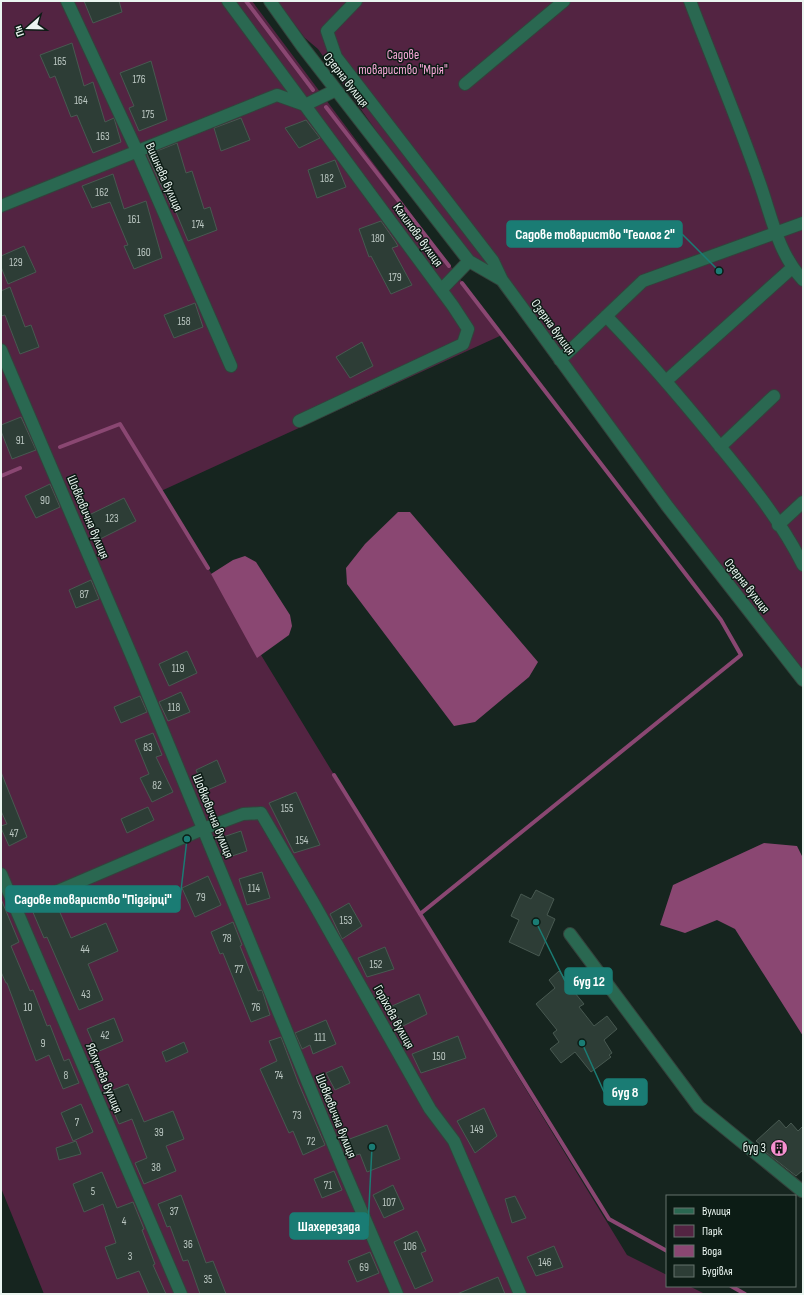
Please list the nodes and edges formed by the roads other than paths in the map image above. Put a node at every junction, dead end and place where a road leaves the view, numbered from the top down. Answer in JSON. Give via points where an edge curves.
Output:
{"nodes":[{"id":1,"x":67,"y":1,"type":"edge"},
{"id":2,"x":228,"y":1,"type":"edge"},
{"id":3,"x":270,"y":1,"type":"edge"},
{"id":4,"x":356,"y":1,"type":"edge"},
{"id":5,"x":564,"y":1,"type":"edge"},
{"id":6,"x":690,"y":1,"type":"edge"},
{"id":7,"x":465,"y":84,"type":"dead end"},
{"id":8,"x":336,"y":90,"type":"junction"},
{"id":9,"x":305,"y":105,"type":"junction"},
{"id":10,"x":137,"y":150,"type":"junction"},
{"id":11,"x":1,"y":206,"type":"edge"},
{"id":12,"x":803,"y":223,"type":"edge"},
{"id":13,"x":776,"y":234,"type":"junction"},
{"id":14,"x":469,"y":261,"type":"junction"},
{"id":15,"x":792,"y":268,"type":"junction"},
{"id":16,"x":502,"y":280,"type":"junction"},
{"id":17,"x":803,"y":280,"type":"edge"},
{"id":18,"x":441,"y":290,"type":"junction"},
{"id":19,"x":606,"y":316,"type":"junction"},
{"id":20,"x":1,"y":350,"type":"edge"},
{"id":21,"x":560,"y":360,"type":"junction"},
{"id":22,"x":231,"y":366,"type":"dead end"},
{"id":23,"x":666,"y":381,"type":"junction"},
{"id":24,"x":774,"y":396,"type":"dead end"},
{"id":25,"x":300,"y":421,"type":"dead end"},
{"id":26,"x":720,"y":447,"type":"junction"},
{"id":27,"x":803,"y":502,"type":"edge"},
{"id":28,"x":778,"y":525,"type":"junction"},
{"id":29,"x":803,"y":565,"type":"edge"},
{"id":30,"x":803,"y":680,"type":"edge"},
{"id":31,"x":203,"y":829,"type":"junction"},
{"id":32,"x":1,"y":874,"type":"edge"},
{"id":33,"x":16,"y":909,"type":"junction"},
{"id":34,"x":570,"y":934,"type":"dead end"},
{"id":35,"x":800,"y":1193,"type":"edge"},
{"id":36,"x":181,"y":1294,"type":"edge"},
{"id":37,"x":397,"y":1294,"type":"edge"},
{"id":38,"x":520,"y":1294,"type":"edge"}],
"edges":[{"from":1,"to":10,"type":"street","name":"Вишнева вулиця"},
{"from":2,"to":9,"type":"street","name":"Калинова вулиця"},
{"from":3,"to":8,"type":"street","name":"Озерна вулиця"},
{"from":4,"to":16,"type":"street","via":[[327,31],[336,56],[493,261]]},
{"from":5,"to":7,"type":"street"},
{"from":6,"to":13,"type":"street","via":[[760,184]]},
{"from":8,"to":9,"type":"street"},
{"from":8,"to":14,"type":"street","name":"Озерна вулиця"},
{"from":9,"to":10,"type":"street","via":[[277,95]]},
{"from":9,"to":18,"type":"street","name":"Калинова вулиця"},
{"from":10,"to":11,"type":"street"},
{"from":10,"to":22,"type":"street","name":"Вишнева вулиця"},
{"from":12,"to":13,"type":"street"},
{"from":13,"to":15,"type":"street"},
{"from":13,"to":19,"type":"street","via":[[643,281]]},
{"from":14,"to":16,"type":"street","name":"Озерна вулиця"},
{"from":14,"to":18,"type":"street"},
{"from":15,"to":17,"type":"street"},
{"from":15,"to":23,"type":"street"},
{"from":16,"to":21,"type":"street","name":"Озерна вулиця"},
{"from":18,"to":25,"type":"street","name":"Калинова вулиця","via":[[468,329],[463,344]]},
{"from":19,"to":21,"type":"street"},
{"from":19,"to":23,"type":"street"},
{"from":20,"to":31,"type":"street","name":"Шовковична вулиця"},
{"from":21,"to":30,"type":"street","name":"Озерна вулиця","via":[[668,507]]},
{"from":23,"to":26,"type":"street"},
{"from":24,"to":26,"type":"street"},
{"from":26,"to":28,"type":"street"},
{"from":27,"to":28,"type":"street"},
{"from":28,"to":29,"type":"street"},
{"from":31,"to":33,"type":"street"},
{"from":31,"to":37,"type":"street","name":"Шовковична вулиця","via":[[342,1168]]},
{"from":31,"to":38,"type":"street","name":"Горіхова вулиця","via":[[243,814],[261,813],[430,1109],[454,1141]]},
{"from":32,"to":33,"type":"street","name":"Яблунева вулиця"},
{"from":33,"to":36,"type":"street","name":"Яблунева вулиця"},
{"from":34,"to":35,"type":"street","via":[[699,1107]]}]}
